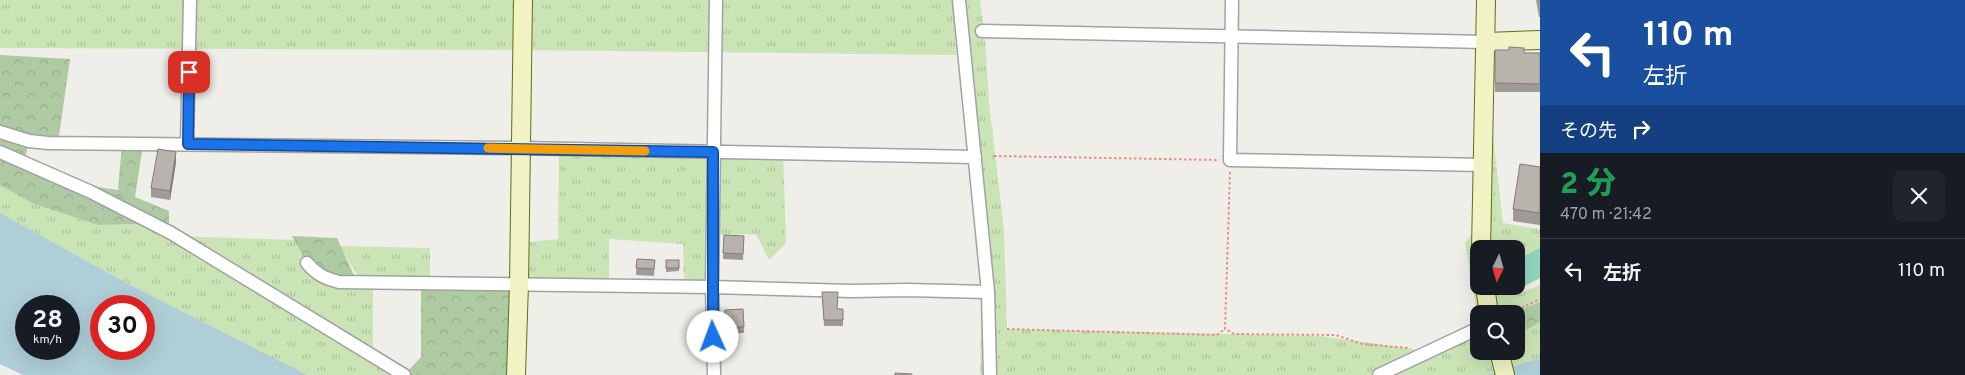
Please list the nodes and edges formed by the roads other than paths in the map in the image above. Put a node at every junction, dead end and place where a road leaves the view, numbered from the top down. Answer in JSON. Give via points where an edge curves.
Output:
{"nodes":[{"id":1,"x":190,"y":0,"type":"edge"},
{"id":2,"x":523,"y":0,"type":"edge"},
{"id":3,"x":716,"y":0,"type":"edge"},
{"id":4,"x":959,"y":0,"type":"edge"},
{"id":5,"x":1232,"y":0,"type":"edge"},
{"id":6,"x":1486,"y":0,"type":"edge"},
{"id":7,"x":982,"y":31,"type":"dead end"},
{"id":8,"x":1232,"y":36,"type":"junction"},
{"id":9,"x":1540,"y":40,"type":"edge"},
{"id":10,"x":1486,"y":42,"type":"junction"},
{"id":11,"x":0,"y":132,"type":"edge"},
{"id":12,"x":188,"y":144,"type":"junction"},
{"id":13,"x":520,"y":148,"type":"junction"},
{"id":14,"x":0,"y":152,"type":"edge"},
{"id":15,"x":713,"y":152,"type":"junction"},
{"id":16,"x":975,"y":157,"type":"junction"},
{"id":17,"x":1483,"y":165,"type":"junction"},
{"id":18,"x":1481,"y":240,"type":"edge"},
{"id":19,"x":306,"y":263,"type":"dead end"},
{"id":20,"x":519,"y":284,"type":"junction"},
{"id":21,"x":712,"y":287,"type":"junction"},
{"id":22,"x":988,"y":292,"type":"junction"},
{"id":23,"x":1470,"y":332,"type":"edge"},
{"id":24,"x":1502,"y":360,"type":"edge"},
{"id":25,"x":404,"y":375,"type":"edge"},
{"id":26,"x":516,"y":375,"type":"edge"},
{"id":27,"x":714,"y":375,"type":"edge"},
{"id":28,"x":990,"y":375,"type":"edge"},
{"id":29,"x":1379,"y":375,"type":"edge"},
{"id":30,"x":1506,"y":375,"type":"edge"}],
"edges":[{"from":1,"to":12,"type":"street"},
{"from":2,"to":13,"type":"street"},
{"from":3,"to":15,"type":"street"},
{"from":4,"to":16,"type":"street"},
{"from":5,"to":8,"type":"street"},
{"from":6,"to":10,"type":"street"},
{"from":7,"to":8,"type":"street"},
{"from":8,"to":10,"type":"street"},
{"from":8,"to":17,"type":"street","via":[[1230,160]]},
{"from":9,"to":10,"type":"street"},
{"from":10,"to":17,"type":"street"},
{"from":11,"to":12,"type":"street","via":[[48,143]]},
{"from":12,"to":13,"type":"street"},
{"from":13,"to":15,"type":"street"},
{"from":13,"to":20,"type":"street"},
{"from":14,"to":25,"type":"street","via":[[91,192],[171,233]]},
{"from":15,"to":16,"type":"street"},
{"from":15,"to":21,"type":"street"},
{"from":16,"to":22,"type":"street"},
{"from":17,"to":18,"type":"street"},
{"from":19,"to":20,"type":"street","via":[[316,274],[339,282]]},
{"from":20,"to":21,"type":"street"},
{"from":20,"to":26,"type":"street"},
{"from":21,"to":22,"type":"street"},
{"from":21,"to":27,"type":"street"},
{"from":22,"to":28,"type":"street"},
{"from":23,"to":29,"type":"street"},
{"from":24,"to":30,"type":"street"}]}
